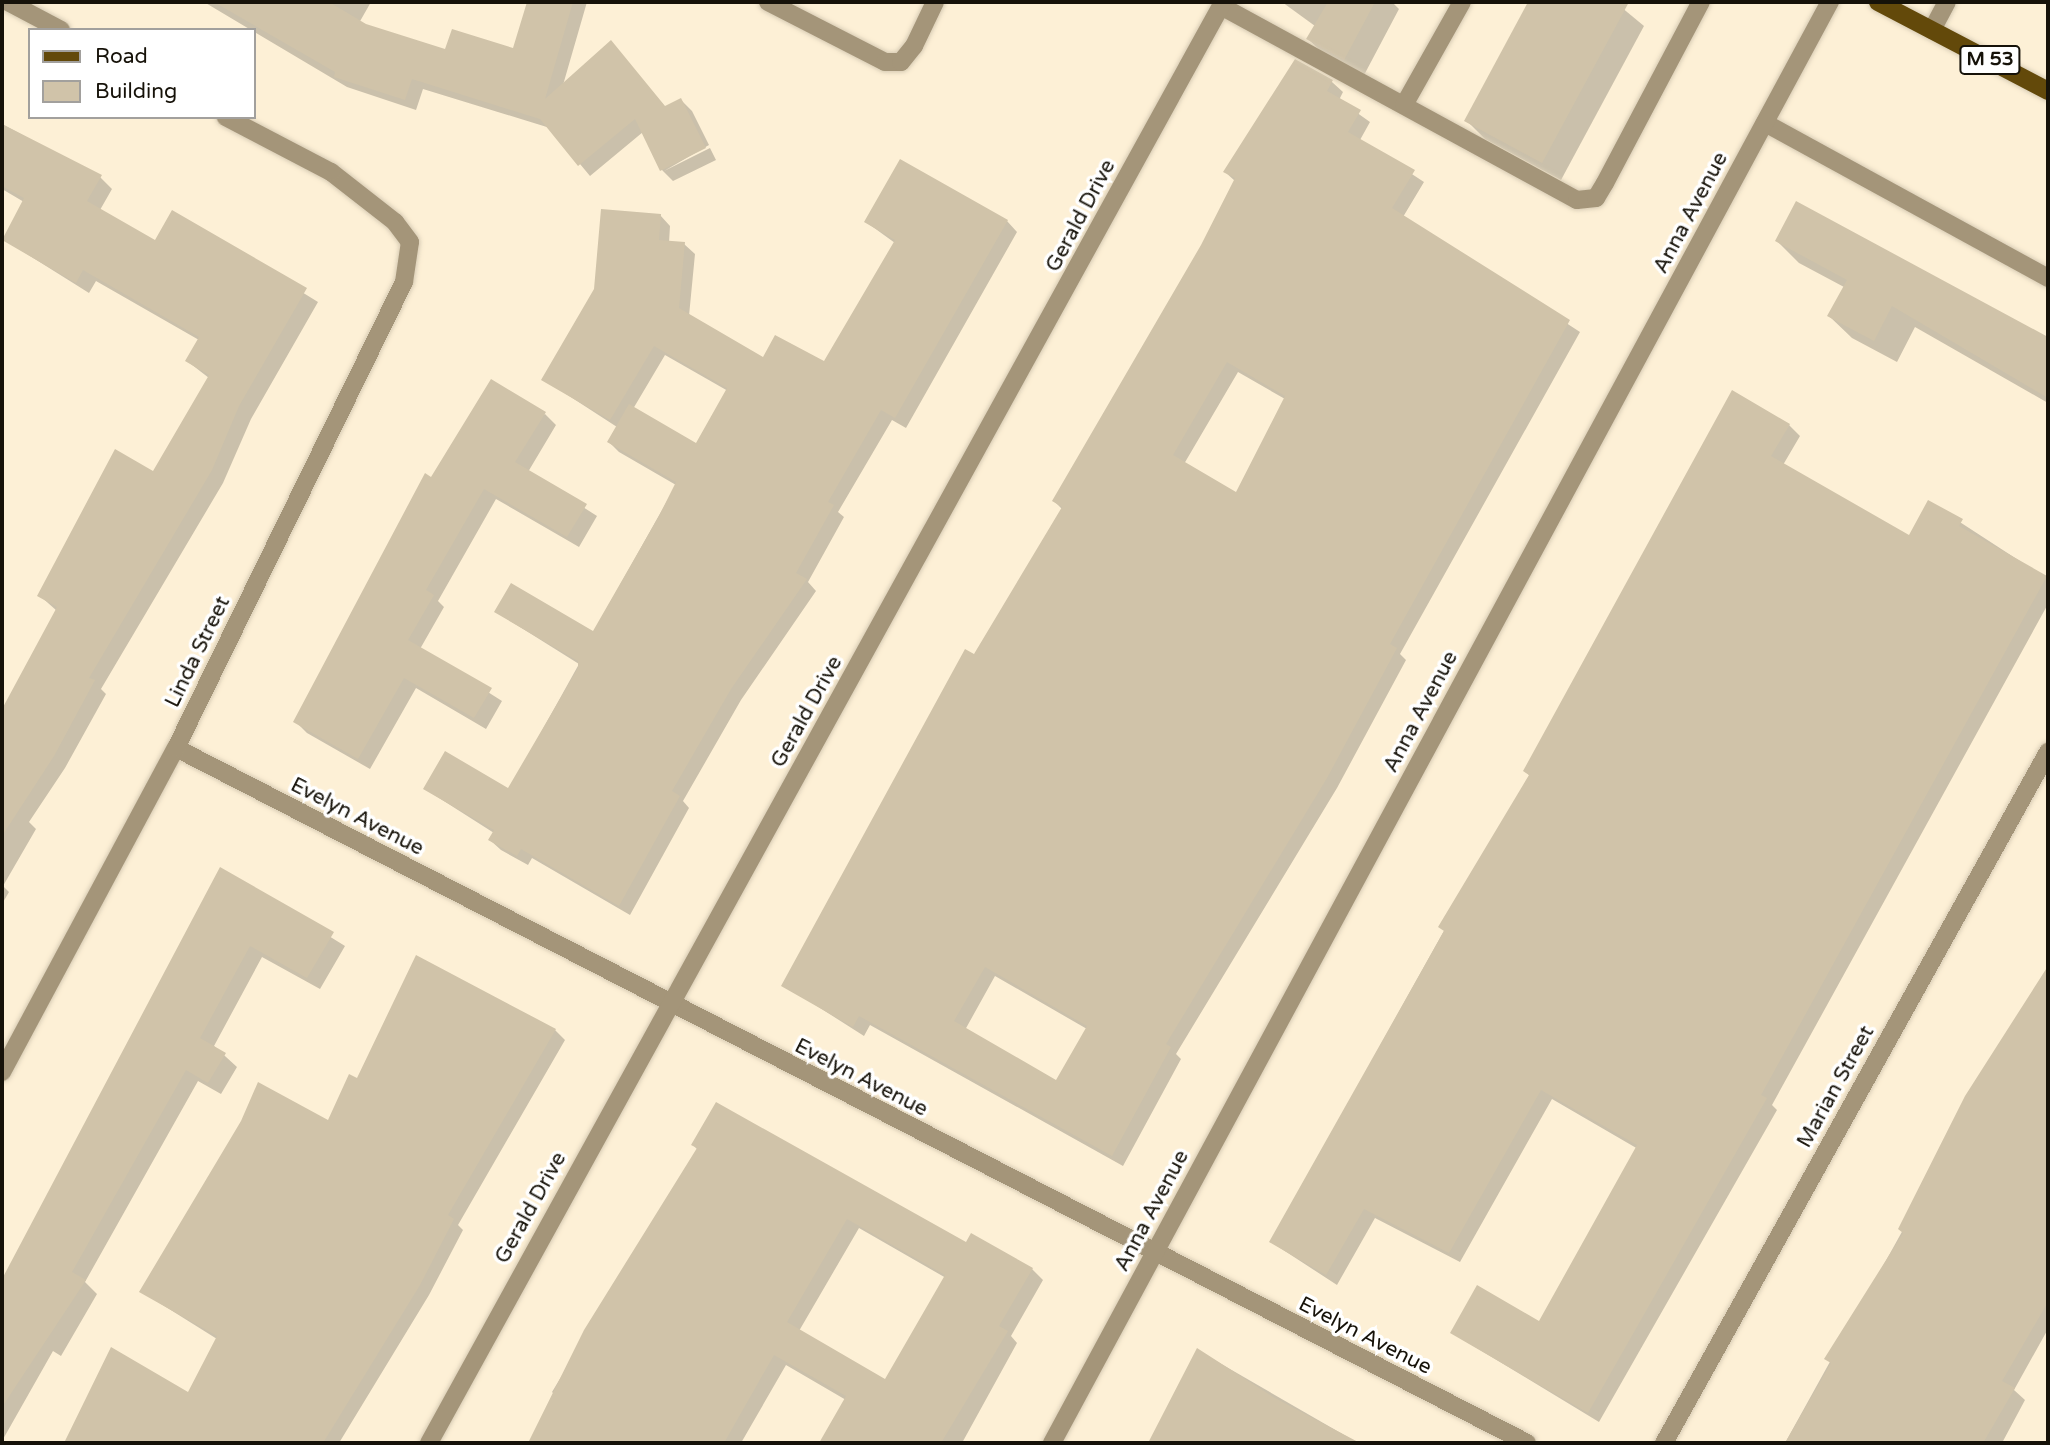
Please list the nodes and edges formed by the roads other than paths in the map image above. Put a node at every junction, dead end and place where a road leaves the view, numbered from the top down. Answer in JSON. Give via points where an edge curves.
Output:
{"nodes":[{"id":1,"x":8,"y":2,"type":"edge"},
{"id":2,"x":768,"y":2,"type":"edge"},
{"id":3,"x":935,"y":2,"type":"edge"},
{"id":4,"x":1462,"y":2,"type":"edge"},
{"id":5,"x":1701,"y":2,"type":"edge"},
{"id":6,"x":1830,"y":2,"type":"edge"},
{"id":7,"x":1878,"y":2,"type":"edge"},
{"id":8,"x":1947,"y":2,"type":"edge"},
{"id":9,"x":1222,"y":4,"type":"edge"},
{"id":10,"x":57,"y":28,"type":"edge"},
{"id":11,"x":1932,"y":30,"type":"junction"},
{"id":12,"x":2048,"y":91,"type":"edge"},
{"id":13,"x":1404,"y":105,"type":"junction"},
{"id":14,"x":230,"y":119,"type":"edge"},
{"id":15,"x":1765,"y":123,"type":"junction"},
{"id":16,"x":2048,"y":278,"type":"edge"},
{"id":17,"x":176,"y":748,"type":"junction"},
{"id":18,"x":2048,"y":752,"type":"edge"},
{"id":19,"x":669,"y":1004,"type":"junction"},
{"id":20,"x":2,"y":1072,"type":"edge"},
{"id":21,"x":1155,"y":1254,"type":"junction"},
{"id":22,"x":429,"y":1443,"type":"edge"},
{"id":23,"x":1052,"y":1443,"type":"edge"},
{"id":24,"x":1527,"y":1443,"type":"edge"},
{"id":25,"x":1664,"y":1443,"type":"edge"}],
"edges":[{"from":1,"to":10,"type":"street"},
{"from":2,"to":3,"type":"street","via":[[885,62],[901,62]]},
{"from":4,"to":13,"type":"street"},
{"from":5,"to":13,"type":"street","via":[[1596,198],[1577,200]]},
{"from":6,"to":15,"type":"street","name":"Anna Avenue"},
{"from":7,"to":11,"type":"main road","number":"M 53"},
{"from":8,"to":11,"type":"street"},
{"from":9,"to":13,"type":"street"},
{"from":9,"to":19,"type":"street","name":"Gerald Drive"},
{"from":11,"to":12,"type":"main road","number":"M 53"},
{"from":14,"to":17,"type":"street","name":"Linda Street","via":[[331,172],[396,222],[410,242],[404,282],[374,350]]},
{"from":15,"to":16,"type":"street"},
{"from":15,"to":21,"type":"street","name":"Anna Avenue"},
{"from":17,"to":19,"type":"street","name":"Evelyn Avenue"},
{"from":17,"to":20,"type":"street","name":"Linda Street"},
{"from":18,"to":25,"type":"street","name":"Marian Street"},
{"from":19,"to":21,"type":"street","name":"Evelyn Avenue"},
{"from":19,"to":22,"type":"street","name":"Gerald Drive"},
{"from":21,"to":23,"type":"street","name":"Anna Avenue"},
{"from":21,"to":24,"type":"street","name":"Evelyn Avenue"}]}
